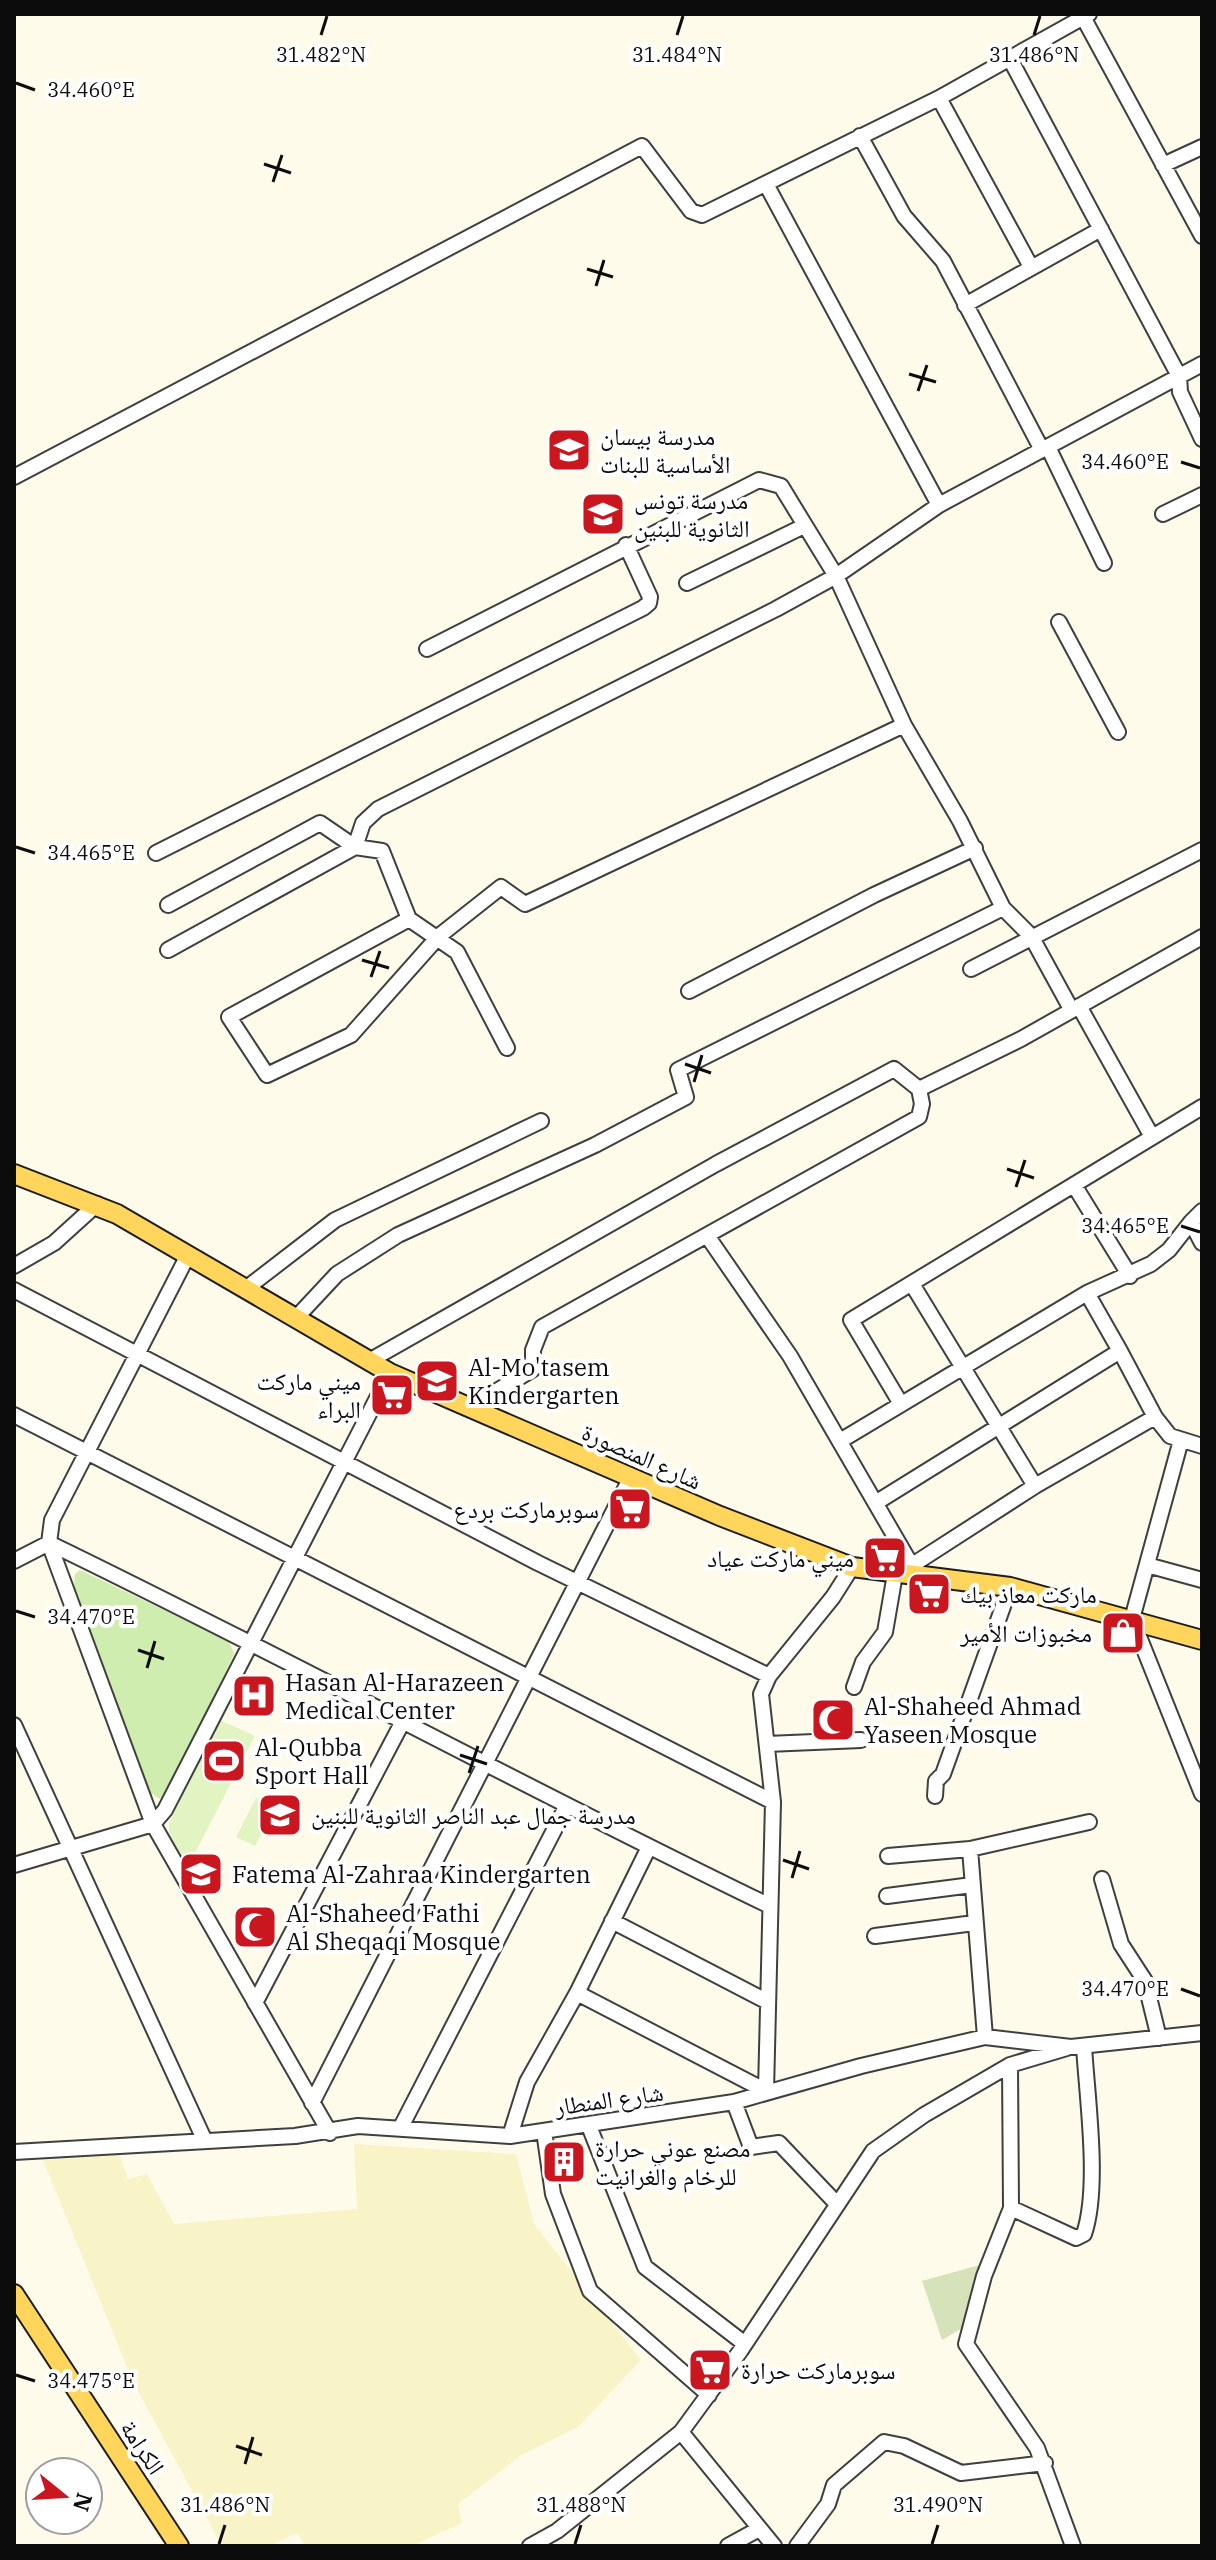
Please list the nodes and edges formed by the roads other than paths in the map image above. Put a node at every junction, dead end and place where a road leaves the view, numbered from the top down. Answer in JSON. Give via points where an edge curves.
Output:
{"nodes":[{"id":1,"x":1086,"y":16,"type":"edge"},
{"id":2,"x":1009,"y":57,"type":"junction"},
{"id":3,"x":939,"y":98,"type":"junction"},
{"id":4,"x":860,"y":136,"type":"junction"},
{"id":5,"x":1202,"y":147,"type":"edge"},
{"id":6,"x":1163,"y":165,"type":"junction"},
{"id":7,"x":766,"y":184,"type":"junction"},
{"id":8,"x":1101,"y":229,"type":"junction"},
{"id":9,"x":1202,"y":236,"type":"edge"},
{"id":10,"x":1031,"y":267,"type":"junction"},
{"id":11,"x":965,"y":305,"type":"junction"},
{"id":12,"x":1202,"y":364,"type":"edge"},
{"id":13,"x":1179,"y":376,"type":"junction"},
{"id":14,"x":1202,"y":439,"type":"edge"},
{"id":15,"x":1045,"y":449,"type":"junction"},
{"id":16,"x":14,"y":477,"type":"edge"},
{"id":17,"x":1202,"y":495,"type":"edge"},
{"id":18,"x":939,"y":505,"type":"junction"},
{"id":19,"x":1163,"y":514,"type":"dead end"},
{"id":20,"x":804,"y":526,"type":"junction"},
{"id":21,"x":626,"y":545,"type":"junction"},
{"id":22,"x":1104,"y":563,"type":"dead end"},
{"id":23,"x":836,"y":576,"type":"junction"},
{"id":24,"x":687,"y":583,"type":"dead end"},
{"id":25,"x":1059,"y":622,"type":"dead end"},
{"id":26,"x":427,"y":649,"type":"dead end"},
{"id":27,"x":904,"y":725,"type":"junction"},
{"id":28,"x":1118,"y":732,"type":"dead end"},
{"id":29,"x":355,"y":847,"type":"junction"},
{"id":30,"x":975,"y":848,"type":"junction"},
{"id":31,"x":1202,"y":850,"type":"edge"},
{"id":32,"x":156,"y":853,"type":"dead end"},
{"id":33,"x":168,"y":905,"type":"dead end"},
{"id":34,"x":1003,"y":908,"type":"junction"},
{"id":35,"x":409,"y":919,"type":"junction"},
{"id":36,"x":439,"y":936,"type":"junction"},
{"id":37,"x":1031,"y":936,"type":"junction"},
{"id":38,"x":1202,"y":937,"type":"edge"},
{"id":39,"x":168,"y":950,"type":"dead end"},
{"id":40,"x":971,"y":969,"type":"dead end"},
{"id":41,"x":689,"y":991,"type":"dead end"},
{"id":42,"x":1075,"y":1008,"type":"junction"},
{"id":43,"x":507,"y":1048,"type":"dead end"},
{"id":44,"x":919,"y":1089,"type":"junction"},
{"id":45,"x":1201,"y":1109,"type":"edge"},
{"id":46,"x":541,"y":1121,"type":"dead end"},
{"id":47,"x":1151,"y":1135,"type":"junction"},
{"id":48,"x":14,"y":1174,"type":"edge"},
{"id":49,"x":1074,"y":1185,"type":"junction"},
{"id":50,"x":97,"y":1204,"type":"junction"},
{"id":51,"x":1202,"y":1211,"type":"edge"},
{"id":52,"x":1191,"y":1222,"type":"junction"},
{"id":53,"x":708,"y":1237,"type":"junction"},
{"id":54,"x":1202,"y":1243,"type":"edge"},
{"id":55,"x":187,"y":1257,"type":"junction"},
{"id":56,"x":14,"y":1266,"type":"edge"},
{"id":57,"x":1130,"y":1276,"type":"junction"},
{"id":58,"x":912,"y":1284,"type":"junction"},
{"id":59,"x":248,"y":1287,"type":"junction"},
{"id":60,"x":14,"y":1290,"type":"edge"},
{"id":61,"x":1087,"y":1293,"type":"junction"},
{"id":62,"x":295,"y":1319,"type":"junction"},
{"id":63,"x":1120,"y":1351,"type":"junction"},
{"id":64,"x":139,"y":1354,"type":"junction"},
{"id":65,"x":369,"y":1361,"type":"junction"},
{"id":66,"x":964,"y":1368,"type":"junction"},
{"id":67,"x":390,"y":1373,"type":"junction"},
{"id":68,"x":901,"y":1404,"type":"junction"},
{"id":69,"x":469,"y":1408,"type":"junction"},
{"id":70,"x":14,"y":1415,"type":"edge"},
{"id":71,"x":1155,"y":1417,"type":"junction"},
{"id":72,"x":999,"y":1427,"type":"junction"},
{"id":73,"x":1181,"y":1440,"type":"junction"},
{"id":74,"x":840,"y":1441,"type":"junction"},
{"id":75,"x":1202,"y":1446,"type":"edge"},
{"id":76,"x":87,"y":1453,"type":"junction"},
{"id":77,"x":346,"y":1461,"type":"junction"},
{"id":78,"x":630,"y":1479,"type":"junction"},
{"id":79,"x":1035,"y":1486,"type":"junction"},
{"id":80,"x":877,"y":1502,"type":"junction"},
{"id":81,"x":49,"y":1543,"type":"junction"},
{"id":82,"x":294,"y":1558,"type":"junction"},
{"id":83,"x":14,"y":1561,"type":"edge"},
{"id":84,"x":1147,"y":1565,"type":"junction"},
{"id":85,"x":852,"y":1567,"type":"junction"},
{"id":86,"x":916,"y":1570,"type":"junction"},
{"id":87,"x":895,"y":1574,"type":"junction"},
{"id":88,"x":1202,"y":1580,"type":"edge"},
{"id":89,"x":578,"y":1582,"type":"junction"},
{"id":90,"x":1010,"y":1587,"type":"junction"},
{"id":91,"x":1132,"y":1619,"type":"junction"},
{"id":92,"x":1202,"y":1640,"type":"edge"},
{"id":93,"x":252,"y":1642,"type":"junction"},
{"id":94,"x":769,"y":1676,"type":"junction"},
{"id":95,"x":528,"y":1679,"type":"junction"},
{"id":96,"x":854,"y":1687,"type":"dead end"},
{"id":97,"x":402,"y":1723,"type":"junction"},
{"id":98,"x":14,"y":1725,"type":"edge"},
{"id":99,"x":861,"y":1740,"type":"dead end"},
{"id":100,"x":767,"y":1744,"type":"junction"},
{"id":101,"x":484,"y":1763,"type":"junction"},
{"id":102,"x":1202,"y":1794,"type":"edge"},
{"id":103,"x":935,"y":1796,"type":"dead end"},
{"id":104,"x":773,"y":1802,"type":"junction"},
{"id":105,"x":567,"y":1805,"type":"junction"},
{"id":106,"x":1089,"y":1822,"type":"dead end"},
{"id":107,"x":153,"y":1824,"type":"junction"},
{"id":108,"x":649,"y":1847,"type":"junction"},
{"id":109,"x":71,"y":1849,"type":"junction"},
{"id":110,"x":970,"y":1849,"type":"junction"},
{"id":111,"x":888,"y":1856,"type":"dead end"},
{"id":112,"x":14,"y":1865,"type":"edge"},
{"id":113,"x":1102,"y":1879,"type":"dead end"},
{"id":114,"x":972,"y":1885,"type":"junction"},
{"id":115,"x":887,"y":1896,"type":"dead end"},
{"id":116,"x":770,"y":1906,"type":"junction"},
{"id":117,"x":612,"y":1921,"type":"junction"},
{"id":118,"x":974,"y":1923,"type":"junction"},
{"id":119,"x":875,"y":1936,"type":"dead end"},
{"id":120,"x":577,"y":1993,"type":"junction"},
{"id":121,"x":766,"y":2001,"type":"junction"},
{"id":122,"x":255,"y":2003,"type":"junction"},
{"id":123,"x":1202,"y":2033,"type":"edge"},
{"id":124,"x":985,"y":2037,"type":"junction"},
{"id":125,"x":1159,"y":2038,"type":"junction"},
{"id":126,"x":1078,"y":2046,"type":"junction"},
{"id":127,"x":1010,"y":2065,"type":"junction"},
{"id":128,"x":766,"y":2091,"type":"junction"},
{"id":129,"x":734,"y":2102,"type":"junction"},
{"id":130,"x":312,"y":2103,"type":"junction"},
{"id":131,"x":589,"y":2126,"type":"junction"},
{"id":132,"x":401,"y":2127,"type":"junction"},
{"id":133,"x":544,"y":2131,"type":"junction"},
{"id":134,"x":330,"y":2133,"type":"junction"},
{"id":135,"x":510,"y":2136,"type":"junction"},
{"id":136,"x":204,"y":2139,"type":"junction"},
{"id":137,"x":14,"y":2152,"type":"edge"},
{"id":138,"x":837,"y":2204,"type":"junction"},
{"id":139,"x":1011,"y":2208,"type":"junction"},
{"id":140,"x":14,"y":2294,"type":"edge"},
{"id":141,"x":745,"y":2344,"type":"junction"},
{"id":142,"x":709,"y":2395,"type":"junction"},
{"id":143,"x":681,"y":2432,"type":"junction"},
{"id":144,"x":1045,"y":2463,"type":"junction"},
{"id":145,"x":759,"y":2529,"type":"junction"},
{"id":146,"x":179,"y":2546,"type":"edge"},
{"id":147,"x":530,"y":2546,"type":"edge"},
{"id":148,"x":728,"y":2546,"type":"edge"},
{"id":149,"x":774,"y":2546,"type":"edge"},
{"id":150,"x":797,"y":2546,"type":"edge"},
{"id":151,"x":1073,"y":2546,"type":"edge"}],
"edges":[{"from":1,"to":2,"type":"street"},
{"from":1,"to":6,"type":"street"},
{"from":2,"to":3,"type":"street"},
{"from":2,"to":8,"type":"street"},
{"from":3,"to":4,"type":"street"},
{"from":3,"to":10,"type":"street"},
{"from":4,"to":7,"type":"street"},
{"from":4,"to":11,"type":"street","via":[[904,216],[943,261]]},
{"from":5,"to":6,"type":"street"},
{"from":6,"to":9,"type":"street"},
{"from":7,"to":16,"type":"street","via":[[702,215],[691,211],[642,146]]},
{"from":7,"to":18,"type":"street"},
{"from":8,"to":10,"type":"street"},
{"from":8,"to":13,"type":"street"},
{"from":10,"to":11,"type":"street"},
{"from":11,"to":15,"type":"street"},
{"from":12,"to":13,"type":"street"},
{"from":13,"to":14,"type":"street","via":[[1180,392]]},
{"from":13,"to":15,"type":"street"},
{"from":15,"to":18,"type":"street"},
{"from":15,"to":22,"type":"street"},
{"from":17,"to":19,"type":"street"},
{"from":18,"to":23,"type":"street"},
{"from":20,"to":21,"type":"street","via":[[781,486],[759,480]]},
{"from":20,"to":23,"type":"street"},
{"from":20,"to":24,"type":"street"},
{"from":21,"to":26,"type":"street"},
{"from":21,"to":32,"type":"street","via":[[650,597],[643,608]]},
{"from":23,"to":27,"type":"street"},
{"from":23,"to":29,"type":"street","via":[[378,809],[363,823]]},
{"from":25,"to":28,"type":"street"},
{"from":27,"to":30,"type":"street"},
{"from":27,"to":36,"type":"street","via":[[525,904],[501,887]]},
{"from":29,"to":33,"type":"street","via":[[320,823]]},
{"from":29,"to":35,"type":"street","via":[[382,851]]},
{"from":29,"to":39,"type":"street"},
{"from":30,"to":34,"type":"street"},
{"from":30,"to":41,"type":"street"},
{"from":31,"to":37,"type":"street"},
{"from":34,"to":37,"type":"street"},
{"from":34,"to":62,"type":"street","via":[[678,1070],[686,1097],[398,1235],[337,1274]]},
{"from":35,"to":36,"type":"street"},
{"from":35,"to":36,"type":"street","via":[[229,1017],[267,1075],[351,1035]]},
{"from":36,"to":43,"type":"street","via":[[457,952]]},
{"from":37,"to":40,"type":"street"},
{"from":37,"to":42,"type":"street"},
{"from":38,"to":42,"type":"street"},
{"from":42,"to":44,"type":"street"},
{"from":42,"to":47,"type":"street"},
{"from":44,"to":53,"type":"street","via":[[919,1117]]},
{"from":44,"to":65,"type":"street","via":[[894,1069]]},
{"from":45,"to":47,"type":"street"},
{"from":46,"to":59,"type":"street","via":[[335,1220]]},
{"from":47,"to":49,"type":"street"},
{"from":48,"to":50,"type":"main road","name":"شارع المنصورة"},
{"from":49,"to":57,"type":"street"},
{"from":49,"to":58,"type":"street"},
{"from":50,"to":55,"type":"main road","name":"شارع المنصورة"},
{"from":50,"to":56,"type":"street","via":[[54,1243]]},
{"from":51,"to":52,"type":"street"},
{"from":52,"to":54,"type":"street"},
{"from":52,"to":57,"type":"street","via":[[1169,1250]]},
{"from":53,"to":69,"type":"street","via":[[542,1327],[533,1369]]},
{"from":53,"to":74,"type":"street","via":[[790,1356]]},
{"from":55,"to":59,"type":"main road","name":"شارع المنصورة"},
{"from":55,"to":64,"type":"street"},
{"from":57,"to":61,"type":"street"},
{"from":58,"to":66,"type":"street"},
{"from":58,"to":68,"type":"street","via":[[851,1320]]},
{"from":59,"to":62,"type":"main road","name":"شارع المنصورة"},
{"from":60,"to":64,"type":"street"},
{"from":61,"to":63,"type":"street"},
{"from":61,"to":66,"type":"street"},
{"from":62,"to":65,"type":"main road","name":"شارع المنصورة"},
{"from":63,"to":71,"type":"street"},
{"from":63,"to":72,"type":"street"},
{"from":64,"to":76,"type":"street"},
{"from":64,"to":77,"type":"street"},
{"from":65,"to":67,"type":"main road","name":"شارع المنصورة"},
{"from":66,"to":68,"type":"street"},
{"from":66,"to":72,"type":"street"},
{"from":67,"to":69,"type":"main road","name":"شارع المنصورة"},
{"from":67,"to":77,"type":"street"},
{"from":68,"to":74,"type":"street"},
{"from":69,"to":78,"type":"main road","name":"شارع المنصورة"},
{"from":70,"to":76,"type":"street"},
{"from":71,"to":73,"type":"street","via":[[1170,1436]]},
{"from":71,"to":79,"type":"street"},
{"from":72,"to":79,"type":"street"},
{"from":72,"to":80,"type":"street"},
{"from":73,"to":75,"type":"street"},
{"from":73,"to":84,"type":"street"},
{"from":74,"to":80,"type":"street"},
{"from":76,"to":81,"type":"street","via":[[52,1520]]},
{"from":76,"to":82,"type":"street"},
{"from":77,"to":82,"type":"street"},
{"from":77,"to":89,"type":"street"},
{"from":78,"to":85,"type":"main road","name":"شارع المنصورة"},
{"from":78,"to":89,"type":"street"},
{"from":79,"to":86,"type":"street"},
{"from":80,"to":86,"type":"street"},
{"from":81,"to":83,"type":"street"},
{"from":81,"to":93,"type":"street"},
{"from":81,"to":107,"type":"street"},
{"from":82,"to":93,"type":"street"},
{"from":82,"to":95,"type":"street"},
{"from":84,"to":88,"type":"street"},
{"from":84,"to":91,"type":"street"},
{"from":85,"to":87,"type":"main road","name":"شارع المنصورة"},
{"from":85,"to":94,"type":"street"},
{"from":86,"to":87,"type":"main road","name":"شارع المنصورة"},
{"from":86,"to":90,"type":"main road","name":"شارع المنصورة"},
{"from":87,"to":96,"type":"street","via":[[885,1632],[863,1662]]},
{"from":89,"to":94,"type":"street"},
{"from":89,"to":95,"type":"street"},
{"from":90,"to":91,"type":"main road","name":"شارع المنصورة"},
{"from":90,"to":103,"type":"street","via":[[943,1774],[936,1781]]},
{"from":91,"to":92,"type":"main road","name":"شارع المنصورة"},
{"from":91,"to":102,"type":"street"},
{"from":93,"to":97,"type":"street"},
{"from":93,"to":107,"type":"street"},
{"from":94,"to":100,"type":"street","via":[[761,1694]]},
{"from":95,"to":101,"type":"street"},
{"from":95,"to":104,"type":"street"},
{"from":97,"to":101,"type":"street"},
{"from":97,"to":122,"type":"street"},
{"from":98,"to":109,"type":"street"},
{"from":99,"to":100,"type":"street"},
{"from":100,"to":104,"type":"street"},
{"from":101,"to":105,"type":"street"},
{"from":101,"to":130,"type":"street"},
{"from":104,"to":116,"type":"street"},
{"from":105,"to":108,"type":"street"},
{"from":105,"to":132,"type":"street"},
{"from":106,"to":110,"type":"street"},
{"from":107,"to":109,"type":"street"},
{"from":107,"to":122,"type":"street"},
{"from":108,"to":116,"type":"street"},
{"from":108,"to":117,"type":"street"},
{"from":109,"to":112,"type":"street"},
{"from":109,"to":136,"type":"street"},
{"from":110,"to":111,"type":"street"},
{"from":110,"to":114,"type":"street"},
{"from":113,"to":125,"type":"street","via":[[1121,1944],[1145,1981]]},
{"from":114,"to":115,"type":"street"},
{"from":114,"to":118,"type":"street"},
{"from":116,"to":121,"type":"street"},
{"from":117,"to":120,"type":"street"},
{"from":117,"to":121,"type":"street"},
{"from":118,"to":119,"type":"street"},
{"from":118,"to":124,"type":"street"},
{"from":120,"to":128,"type":"street"},
{"from":120,"to":135,"type":"street","via":[[527,2082]]},
{"from":121,"to":128,"type":"street"},
{"from":122,"to":130,"type":"street"},
{"from":123,"to":125,"type":"street","name":"شارع المنطار"},
{"from":124,"to":126,"type":"street","name":"شارع المنطار"},
{"from":124,"to":128,"type":"street","name":"شارع المنطار"},
{"from":125,"to":126,"type":"street","name":"شارع المنطار"},
{"from":126,"to":127,"type":"street"},
{"from":126,"to":139,"type":"street","via":[[1090,2163],[1084,2234],[1076,2238]]},
{"from":127,"to":138,"type":"street","via":[[873,2151]]},
{"from":127,"to":139,"type":"street"},
{"from":128,"to":129,"type":"street","name":"شارع المنطار"},
{"from":129,"to":131,"type":"street","name":"شارع المنطار"},
{"from":129,"to":138,"type":"street","via":[[751,2147],[779,2143]]},
{"from":130,"to":134,"type":"street"},
{"from":131,"to":133,"type":"street","name":"شارع المنطار"},
{"from":131,"to":141,"type":"street","via":[[645,2267]]},
{"from":132,"to":134,"type":"street","name":"شارع المنطار","via":[[358,2126]]},
{"from":132,"to":135,"type":"street","name":"شارع المنطار"},
{"from":133,"to":135,"type":"street","name":"شارع المنطار"},
{"from":133,"to":142,"type":"street","via":[[553,2194],[590,2291]]},
{"from":134,"to":136,"type":"street","name":"شارع المنطار"},
{"from":136,"to":137,"type":"street","name":"شارع المنطار"},
{"from":138,"to":141,"type":"street"},
{"from":139,"to":144,"type":"street","via":[[984,2276],[966,2344]]},
{"from":140,"to":146,"type":"main road","name":"الكرامة"},
{"from":141,"to":142,"type":"street"},
{"from":142,"to":143,"type":"street"},
{"from":143,"to":145,"type":"street"},
{"from":143,"to":147,"type":"street","via":[[557,2531]]},
{"from":144,"to":150,"type":"street","via":[[961,2473],[884,2442],[834,2485],[828,2504]]},
{"from":144,"to":151,"type":"street"},
{"from":145,"to":148,"type":"street"},
{"from":145,"to":149,"type":"street"}]}
